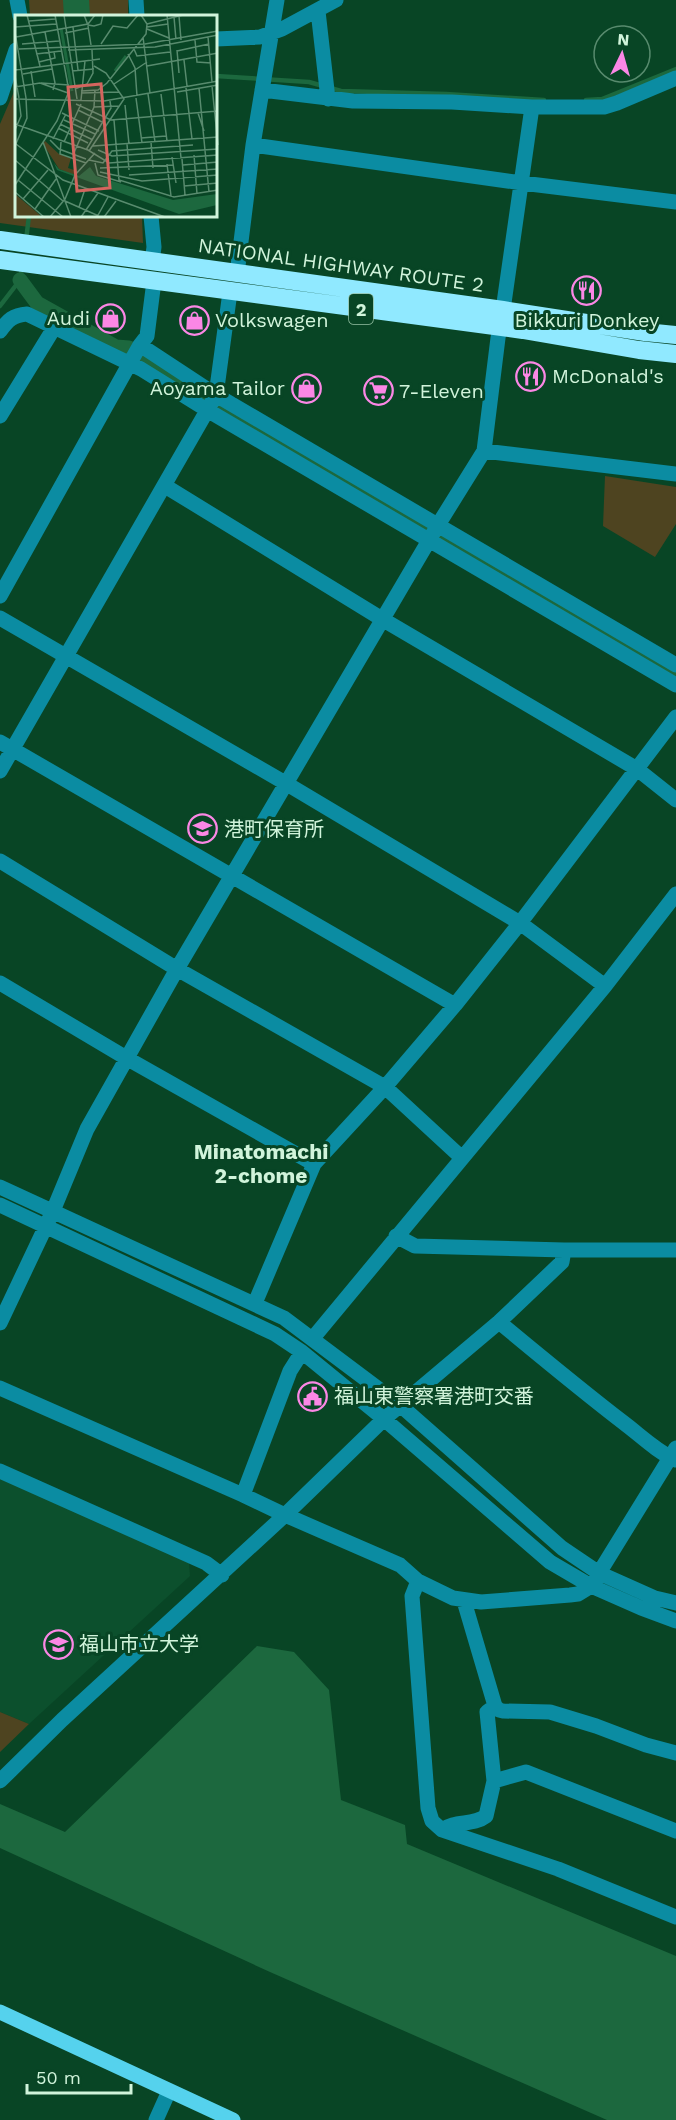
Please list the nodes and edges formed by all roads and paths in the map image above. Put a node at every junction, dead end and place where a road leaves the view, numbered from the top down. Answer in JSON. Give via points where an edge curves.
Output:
{"nodes":[{"id":1,"x":17,"y":0,"type":"edge"},
{"id":2,"x":277,"y":0,"type":"edge"},
{"id":3,"x":336,"y":0,"type":"edge"},
{"id":4,"x":318,"y":11,"type":"junction"},
{"id":5,"x":20,"y":15,"type":"edge"},
{"id":6,"x":270,"y":34,"type":"junction"},
{"id":7,"x":218,"y":39,"type":"edge"},
{"id":8,"x":15,"y":53,"type":"edge"},
{"id":9,"x":676,"y":78,"type":"edge"},
{"id":10,"x":262,"y":90,"type":"junction"},
{"id":11,"x":0,"y":98,"type":"edge"},
{"id":12,"x":328,"y":99,"type":"junction"},
{"id":13,"x":532,"y":107,"type":"junction"},
{"id":14,"x":253,"y":145,"type":"junction"},
{"id":15,"x":522,"y":183,"type":"junction"},
{"id":16,"x":676,"y":202,"type":"edge"},
{"id":17,"x":151,"y":218,"type":"edge"},
{"id":18,"x":0,"y":240,"type":"edge"},
{"id":19,"x":0,"y":260,"type":"edge"},
{"id":20,"x":152,"y":262,"type":"junction"},
{"id":21,"x":237,"y":273,"type":"junction"},
{"id":22,"x":154,"y":281,"type":"junction"},
{"id":23,"x":230,"y":292,"type":"junction"},
{"id":24,"x":502,"y":319,"type":"junction"},
{"id":25,"x":54,"y":328,"type":"junction"},
{"id":26,"x":0,"y":332,"type":"edge"},
{"id":27,"x":676,"y":335,"type":"edge"},
{"id":28,"x":136,"y":353,"type":"junction"},
{"id":29,"x":676,"y":354,"type":"edge"},
{"id":30,"x":212,"y":403,"type":"junction"},
{"id":31,"x":0,"y":416,"type":"edge"},
{"id":32,"x":484,"y":451,"type":"junction"},
{"id":33,"x":676,"y":474,"type":"edge"},
{"id":34,"x":165,"y":486,"type":"junction"},
{"id":35,"x":433,"y":532,"type":"junction"},
{"id":36,"x":0,"y":596,"type":"edge"},
{"id":37,"x":0,"y":618,"type":"edge"},
{"id":38,"x":382,"y":619,"type":"junction"},
{"id":39,"x":67,"y":657,"type":"junction"},
{"id":40,"x":676,"y":664,"type":"edge"},
{"id":41,"x":676,"y":685,"type":"edge"},
{"id":42,"x":676,"y":717,"type":"edge"},
{"id":43,"x":6,"y":746,"type":"edge"},
{"id":44,"x":637,"y":769,"type":"junction"},
{"id":45,"x":0,"y":771,"type":"edge"},
{"id":46,"x":286,"y":784,"type":"junction"},
{"id":47,"x":676,"y":800,"type":"edge"},
{"id":48,"x":0,"y":861,"type":"edge"},
{"id":49,"x":232,"y":876,"type":"junction"},
{"id":50,"x":676,"y":894,"type":"edge"},
{"id":51,"x":520,"y":923,"type":"junction"},
{"id":52,"x":177,"y":969,"type":"junction"},
{"id":53,"x":0,"y":983,"type":"edge"},
{"id":54,"x":605,"y":986,"type":"junction"},
{"id":55,"x":455,"y":1005,"type":"junction"},
{"id":56,"x":128,"y":1059,"type":"junction"},
{"id":57,"x":386,"y":1087,"type":"junction"},
{"id":58,"x":462,"y":1158,"type":"junction"},
{"id":59,"x":314,"y":1164,"type":"junction"},
{"id":60,"x":0,"y":1187,"type":"edge"},
{"id":61,"x":0,"y":1205,"type":"edge"},
{"id":62,"x":49,"y":1218,"type":"junction"},
{"id":63,"x":396,"y":1236,"type":"junction"},
{"id":64,"x":564,"y":1250,"type":"junction"},
{"id":65,"x":676,"y":1250,"type":"edge"},
{"id":66,"x":255,"y":1303,"type":"junction"},
{"id":67,"x":499,"y":1322,"type":"junction"},
{"id":68,"x":0,"y":1323,"type":"edge"},
{"id":69,"x":313,"y":1338,"type":"junction"},
{"id":70,"x":302,"y":1352,"type":"junction"},
{"id":71,"x":0,"y":1388,"type":"edge"},
{"id":72,"x":400,"y":1405,"type":"junction"},
{"id":73,"x":384,"y":1419,"type":"junction"},
{"id":74,"x":674,"y":1455,"type":"edge"},
{"id":75,"x":0,"y":1471,"type":"edge"},
{"id":76,"x":243,"y":1495,"type":"junction"},
{"id":77,"x":285,"y":1515,"type":"junction"},
{"id":78,"x":222,"y":1575,"type":"junction"},
{"id":79,"x":595,"y":1579,"type":"junction"},
{"id":80,"x":418,"y":1581,"type":"junction"},
{"id":81,"x":464,"y":1601,"type":"junction"},
{"id":82,"x":676,"y":1603,"type":"edge"},
{"id":83,"x":676,"y":1621,"type":"edge"},
{"id":84,"x":495,"y":1706,"type":"junction"},
{"id":85,"x":676,"y":1753,"type":"edge"},
{"id":86,"x":0,"y":1781,"type":"edge"},
{"id":87,"x":494,"y":1781,"type":"junction"},
{"id":88,"x":442,"y":1830,"type":"junction"},
{"id":89,"x":676,"y":1831,"type":"edge"},
{"id":90,"x":676,"y":1917,"type":"edge"},
{"id":91,"x":0,"y":2012,"type":"edge"},
{"id":92,"x":169,"y":2091,"type":"junction"},
{"id":93,"x":156,"y":2120,"type":"edge"},
{"id":94,"x":233,"y":2120,"type":"edge"}],
"edges":[{"from":1,"to":5,"type":"street"},
{"from":2,"to":6,"type":"street"},
{"from":3,"to":4,"type":"street"},
{"from":4,"to":6,"type":"street"},
{"from":4,"to":12,"type":"street"},
{"from":6,"to":7,"type":"street","via":[[260,38]]},
{"from":6,"to":10,"type":"street"},
{"from":8,"to":11,"type":"street"},
{"from":9,"to":13,"type":"street","via":[[604,107]]},
{"from":10,"to":12,"type":"street"},
{"from":10,"to":14,"type":"street"},
{"from":12,"to":13,"type":"street"},
{"from":13,"to":15,"type":"street"},
{"from":14,"to":15,"type":"street"},
{"from":14,"to":21,"type":"street"},
{"from":15,"to":16,"type":"street"},
{"from":15,"to":24,"type":"street"},
{"from":17,"to":20,"type":"street"},
{"from":18,"to":20,"type":"highway","name":"NATIONAL HIGHWAY ROUTE 2","number":"2"},
{"from":19,"to":22,"type":"highway","name":"NATIONAL HIGHWAY ROUTE 2","number":"2"},
{"from":20,"to":21,"type":"highway","name":"NATIONAL HIGHWAY ROUTE 2","number":"2"},
{"from":21,"to":24,"type":"highway","name":"NATIONAL HIGHWAY ROUTE 2","number":"2"},
{"from":22,"to":23,"type":"highway","name":"NATIONAL HIGHWAY ROUTE 2","number":"2"},
{"from":22,"to":28,"type":"street","via":[[147,336]]},
{"from":23,"to":24,"type":"highway","name":"NATIONAL HIGHWAY ROUTE 2","number":"2"},
{"from":23,"to":30,"type":"street","via":[[219,387]]},
{"from":24,"to":27,"type":"highway","name":"NATIONAL HIGHWAY ROUTE 2","number":"2"},
{"from":24,"to":29,"type":"highway","name":"NATIONAL HIGHWAY ROUTE 2","number":"2","via":[[639,350]]},
{"from":24,"to":32,"type":"street"},
{"from":25,"to":26,"type":"street","via":[[27,314],[6,321]]},
{"from":25,"to":28,"type":"street"},
{"from":25,"to":31,"type":"street"},
{"from":28,"to":30,"type":"street"},
{"from":28,"to":30,"type":"street","via":[[141,369]]},
{"from":28,"to":36,"type":"street"},
{"from":30,"to":34,"type":"street"},
{"from":30,"to":35,"type":"street"},
{"from":32,"to":33,"type":"street"},
{"from":32,"to":35,"type":"street"},
{"from":34,"to":38,"type":"street"},
{"from":34,"to":39,"type":"street"},
{"from":35,"to":38,"type":"street"},
{"from":35,"to":40,"type":"street"},
{"from":35,"to":41,"type":"street"},
{"from":37,"to":39,"type":"street"},
{"from":38,"to":44,"type":"street"},
{"from":38,"to":46,"type":"street"},
{"from":39,"to":43,"type":"street"},
{"from":39,"to":46,"type":"street"},
{"from":42,"to":44,"type":"street"},
{"from":43,"to":45,"type":"street"},
{"from":43,"to":49,"type":"street"},
{"from":44,"to":47,"type":"street"},
{"from":44,"to":51,"type":"street"},
{"from":46,"to":49,"type":"street"},
{"from":46,"to":51,"type":"street"},
{"from":48,"to":52,"type":"street"},
{"from":49,"to":52,"type":"street"},
{"from":49,"to":55,"type":"street"},
{"from":50,"to":54,"type":"street"},
{"from":51,"to":54,"type":"street"},
{"from":51,"to":55,"type":"street"},
{"from":52,"to":56,"type":"street"},
{"from":52,"to":57,"type":"street"},
{"from":53,"to":56,"type":"street"},
{"from":54,"to":58,"type":"street"},
{"from":55,"to":57,"type":"street"},
{"from":56,"to":59,"type":"street"},
{"from":56,"to":62,"type":"street","via":[[87,1129]]},
{"from":57,"to":58,"type":"street"},
{"from":57,"to":59,"type":"street"},
{"from":58,"to":63,"type":"street"},
{"from":59,"to":66,"type":"street"},
{"from":60,"to":62,"type":"street"},
{"from":61,"to":62,"type":"street"},
{"from":62,"to":66,"type":"street"},
{"from":62,"to":68,"type":"street"},
{"from":62,"to":70,"type":"street","via":[[275,1334]]},
{"from":63,"to":64,"type":"street","via":[[415,1246]]},
{"from":63,"to":69,"type":"street"},
{"from":64,"to":65,"type":"street"},
{"from":64,"to":67,"type":"street","via":[[562,1262]]},
{"from":66,"to":69,"type":"street"},
{"from":67,"to":72,"type":"street"},
{"from":67,"to":74,"type":"street","via":[[589,1396]]},
{"from":69,"to":72,"type":"street"},
{"from":70,"to":73,"type":"street"},
{"from":70,"to":76,"type":"street","via":[[290,1371]]},
{"from":71,"to":76,"type":"street"},
{"from":72,"to":73,"type":"street"},
{"from":72,"to":79,"type":"street"},
{"from":73,"to":77,"type":"street"},
{"from":73,"to":79,"type":"street","via":[[550,1562]]},
{"from":74,"to":79,"type":"street"},
{"from":75,"to":78,"type":"street","via":[[206,1563]]},
{"from":76,"to":77,"type":"street"},
{"from":77,"to":78,"type":"street"},
{"from":77,"to":80,"type":"street","via":[[400,1565]]},
{"from":78,"to":86,"type":"street"},
{"from":79,"to":81,"type":"street","via":[[578,1594]]},
{"from":79,"to":82,"type":"street"},
{"from":79,"to":83,"type":"street","via":[[640,1608]]},
{"from":80,"to":81,"type":"street"},
{"from":80,"to":88,"type":"street","via":[[412,1596],[428,1808],[432,1821]]},
{"from":81,"to":84,"type":"street"},
{"from":84,"to":85,"type":"street","via":[[503,1711],[550,1712]]},
{"from":84,"to":87,"type":"street","via":[[487,1712]]},
{"from":87,"to":88,"type":"street","via":[[486,1816],[479,1821],[449,1824]]},
{"from":87,"to":89,"type":"street","via":[[526,1772]]},
{"from":88,"to":90,"type":"street","via":[[558,1869]]},
{"from":91,"to":92,"type":"main road"},
{"from":92,"to":93,"type":"street"},
{"from":92,"to":94,"type":"main road"}]}
